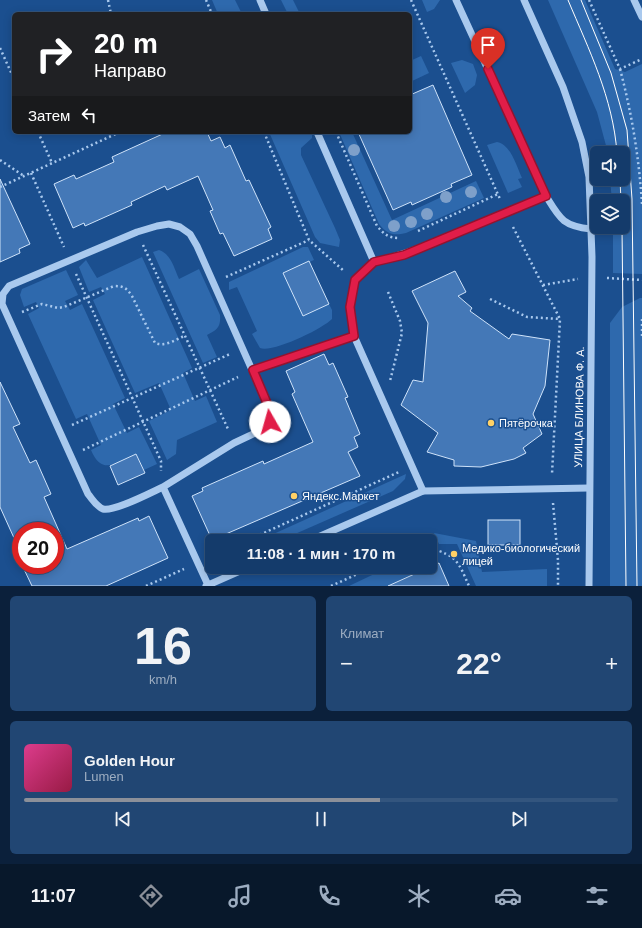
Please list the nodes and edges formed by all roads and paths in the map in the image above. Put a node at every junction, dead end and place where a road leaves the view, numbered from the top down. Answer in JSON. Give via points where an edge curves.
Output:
{"nodes":[{"id":1,"x":108,"y":0,"type":"edge"},
{"id":2,"x":206,"y":0,"type":"edge"},
{"id":3,"x":260,"y":0,"type":"edge"},
{"id":4,"x":411,"y":0,"type":"edge"},
{"id":5,"x":456,"y":0,"type":"edge"},
{"id":6,"x":524,"y":0,"type":"edge"},
{"id":7,"x":589,"y":0,"type":"edge"},
{"id":8,"x":634,"y":0,"type":"edge"},
{"id":9,"x":111,"y":12,"type":"edge"},
{"id":10,"x":211,"y":12,"type":"edge"},
{"id":11,"x":265,"y":12,"type":"edge"},
{"id":12,"x":642,"y":17,"type":"edge"},
{"id":13,"x":0,"y":48,"type":"edge"},
{"id":14,"x":642,"y":59,"type":"edge"},
{"id":15,"x":620,"y":69,"type":"junction"},
{"id":16,"x":12,"y":75,"type":"edge"},
{"id":17,"x":39,"y":134,"type":"edge"},
{"id":18,"x":116,"y":134,"type":"edge"},
{"id":19,"x":265,"y":134,"type":"edge"},
{"id":20,"x":318,"y":134,"type":"edge"},
{"id":21,"x":337,"y":134,"type":"edge"},
{"id":22,"x":0,"y":160,"type":"edge"},
{"id":23,"x":52,"y":163,"type":"junction"},
{"id":24,"x":31,"y":173,"type":"junction"},
{"id":25,"x":24,"y":176,"type":"junction"},
{"id":26,"x":0,"y":187,"type":"edge"},
{"id":27,"x":498,"y":194,"type":"junction"},
{"id":28,"x":546,"y":196,"type":"junction"},
{"id":29,"x":590,"y":203,"type":"edge"},
{"id":30,"x":642,"y":204,"type":"edge"},
{"id":31,"x":506,"y":211,"type":"junction"},
{"id":32,"x":590,"y":229,"type":"edge"},
{"id":33,"x":137,"y":232,"type":"junction"},
{"id":34,"x":414,"y":233,"type":"dead end"},
{"id":35,"x":591,"y":234,"type":"edge"},
{"id":36,"x":407,"y":236,"type":"dead end"},
{"id":37,"x":310,"y":240,"type":"junction"},
{"id":38,"x":70,"y":260,"type":"junction"},
{"id":39,"x":374,"y":262,"type":"junction"},
{"id":40,"x":355,"y":280,"type":"junction"},
{"id":41,"x":214,"y":282,"type":"junction"},
{"id":42,"x":388,"y":292,"type":"dead end"},
{"id":43,"x":86,"y":297,"type":"junction"},
{"id":44,"x":490,"y":299,"type":"dead end"},
{"id":45,"x":8,"y":318,"type":"junction"},
{"id":46,"x":560,"y":319,"type":"junction"},
{"id":47,"x":642,"y":319,"type":"edge"},
{"id":48,"x":184,"y":336,"type":"junction"},
{"id":49,"x":354,"y":336,"type":"junction"},
{"id":50,"x":642,"y":339,"type":"edge"},
{"id":51,"x":243,"y":348,"type":"junction"},
{"id":52,"x":200,"y":368,"type":"junction"},
{"id":53,"x":253,"y":370,"type":"junction"},
{"id":54,"x":378,"y":387,"type":"junction"},
{"id":55,"x":210,"y":390,"type":"junction"},
{"id":56,"x":132,"y":398,"type":"junction"},
{"id":57,"x":142,"y":421,"type":"junction"},
{"id":58,"x":60,"y":431,"type":"junction"},
{"id":59,"x":234,"y":443,"type":"junction"},
{"id":60,"x":71,"y":456,"type":"junction"},
{"id":61,"x":413,"y":466,"type":"junction"},
{"id":62,"x":163,"y":487,"type":"junction"},
{"id":63,"x":552,"y":488,"type":"junction"},
{"id":64,"x":589,"y":488,"type":"junction"},
{"id":65,"x":423,"y":491,"type":"junction"},
{"id":66,"x":262,"y":534,"type":"edge"},
{"id":67,"x":324,"y":534,"type":"edge"},
{"id":68,"x":437,"y":550,"type":"edge"},
{"id":69,"x":198,"y":562,"type":"junction"},
{"id":70,"x":234,"y":574,"type":"edge"},
{"id":71,"x":358,"y":574,"type":"edge"},
{"id":72,"x":146,"y":586,"type":"edge"},
{"id":73,"x":207,"y":586,"type":"edge"},
{"id":74,"x":331,"y":586,"type":"edge"},
{"id":75,"x":469,"y":586,"type":"edge"},
{"id":76,"x":558,"y":586,"type":"edge"},
{"id":77,"x":589,"y":586,"type":"edge"}],
"edges":[{"from":1,"to":9,"type":"path"},
{"from":2,"to":10,"type":"path"},
{"from":3,"to":11,"type":"street"},
{"from":4,"to":27,"type":"path"},
{"from":5,"to":28,"type":"street"},
{"from":6,"to":29,"type":"street","name":"УЛИЦА БЛИНОВА Ф. А.","via":[[563,87],[582,142],[589,177]]},
{"from":7,"to":15,"type":"path"},
{"from":8,"to":12,"type":"street"},
{"from":13,"to":16,"type":"path"},
{"from":14,"to":15,"type":"path"},
{"from":15,"to":30,"type":"path","via":[[639,163]]},
{"from":17,"to":23,"type":"path"},
{"from":18,"to":23,"type":"path"},
{"from":19,"to":37,"type":"path"},
{"from":20,"to":39,"type":"street"},
{"from":21,"to":36,"type":"path","via":[[377,226],[392,238]]},
{"from":22,"to":25,"type":"path"},
{"from":23,"to":24,"type":"path"},
{"from":24,"to":25,"type":"path"},
{"from":24,"to":38,"type":"path"},
{"from":25,"to":26,"type":"path"},
{"from":27,"to":31,"type":"path"},
{"from":27,"to":34,"type":"path"},
{"from":28,"to":31,"type":"street"},
{"from":28,"to":32,"type":"street","via":[[559,218],[574,227]]},
{"from":31,"to":39,"type":"street","via":[[404,255]]},
{"from":31,"to":46,"type":"path"},
{"from":33,"to":38,"type":"street"},
{"from":33,"to":41,"type":"street","via":[[169,224],[180,227],[190,234]]},
{"from":33,"to":48,"type":"path"},
{"from":35,"to":64,"type":"street","name":"УЛИЦА БЛИНОВА Ф. А."},
{"from":37,"to":40,"type":"path"},
{"from":37,"to":41,"type":"path"},
{"from":38,"to":43,"type":"path"},
{"from":38,"to":45,"type":"street","via":[[8,286],[3,294],[2,304]]},
{"from":39,"to":40,"type":"street"},
{"from":40,"to":49,"type":"street","via":[[350,307]]},
{"from":41,"to":51,"type":"street"},
{"from":42,"to":54,"type":"path","via":[[400,321],[402,334],[390,382]]},
{"from":43,"to":45,"type":"path","via":[[58,308],[42,304]]},
{"from":43,"to":48,"type":"path","via":[[114,286],[122,286],[132,296],[155,343],[166,344]]},
{"from":43,"to":56,"type":"path"},
{"from":44,"to":46,"type":"path","via":[[527,316]]},
{"from":45,"to":58,"type":"street"},
{"from":46,"to":63,"type":"path"},
{"from":47,"to":50,"type":"path"},
{"from":48,"to":52,"type":"path"},
{"from":49,"to":53,"type":"street"},
{"from":49,"to":54,"type":"street"},
{"from":51,"to":52,"type":"path"},
{"from":51,"to":53,"type":"street"},
{"from":52,"to":55,"type":"path"},
{"from":52,"to":56,"type":"path"},
{"from":53,"to":55,"type":"path"},
{"from":53,"to":59,"type":"street","via":[[272,415],[266,428]]},
{"from":54,"to":61,"type":"street"},
{"from":55,"to":57,"type":"path"},
{"from":55,"to":59,"type":"path"},
{"from":56,"to":57,"type":"path"},
{"from":56,"to":58,"type":"path"},
{"from":57,"to":60,"type":"path"},
{"from":57,"to":62,"type":"path","via":[[161,461]]},
{"from":58,"to":60,"type":"street"},
{"from":59,"to":62,"type":"street"},
{"from":60,"to":62,"type":"street","via":[[88,494],[96,506],[105,510]]},
{"from":61,"to":65,"type":"street"},
{"from":61,"to":66,"type":"path"},
{"from":62,"to":69,"type":"street"},
{"from":63,"to":64,"type":"street"},
{"from":63,"to":65,"type":"street"},
{"from":63,"to":76,"type":"path"},
{"from":64,"to":77,"type":"street","name":"УЛИЦА БЛИНОВА Ф. А."},
{"from":65,"to":67,"type":"street"},
{"from":68,"to":75,"type":"path","via":[[448,553],[459,563]]},
{"from":69,"to":72,"type":"path"},
{"from":69,"to":73,"type":"street"},
{"from":70,"to":73,"type":"street"},
{"from":71,"to":74,"type":"path"}]}
